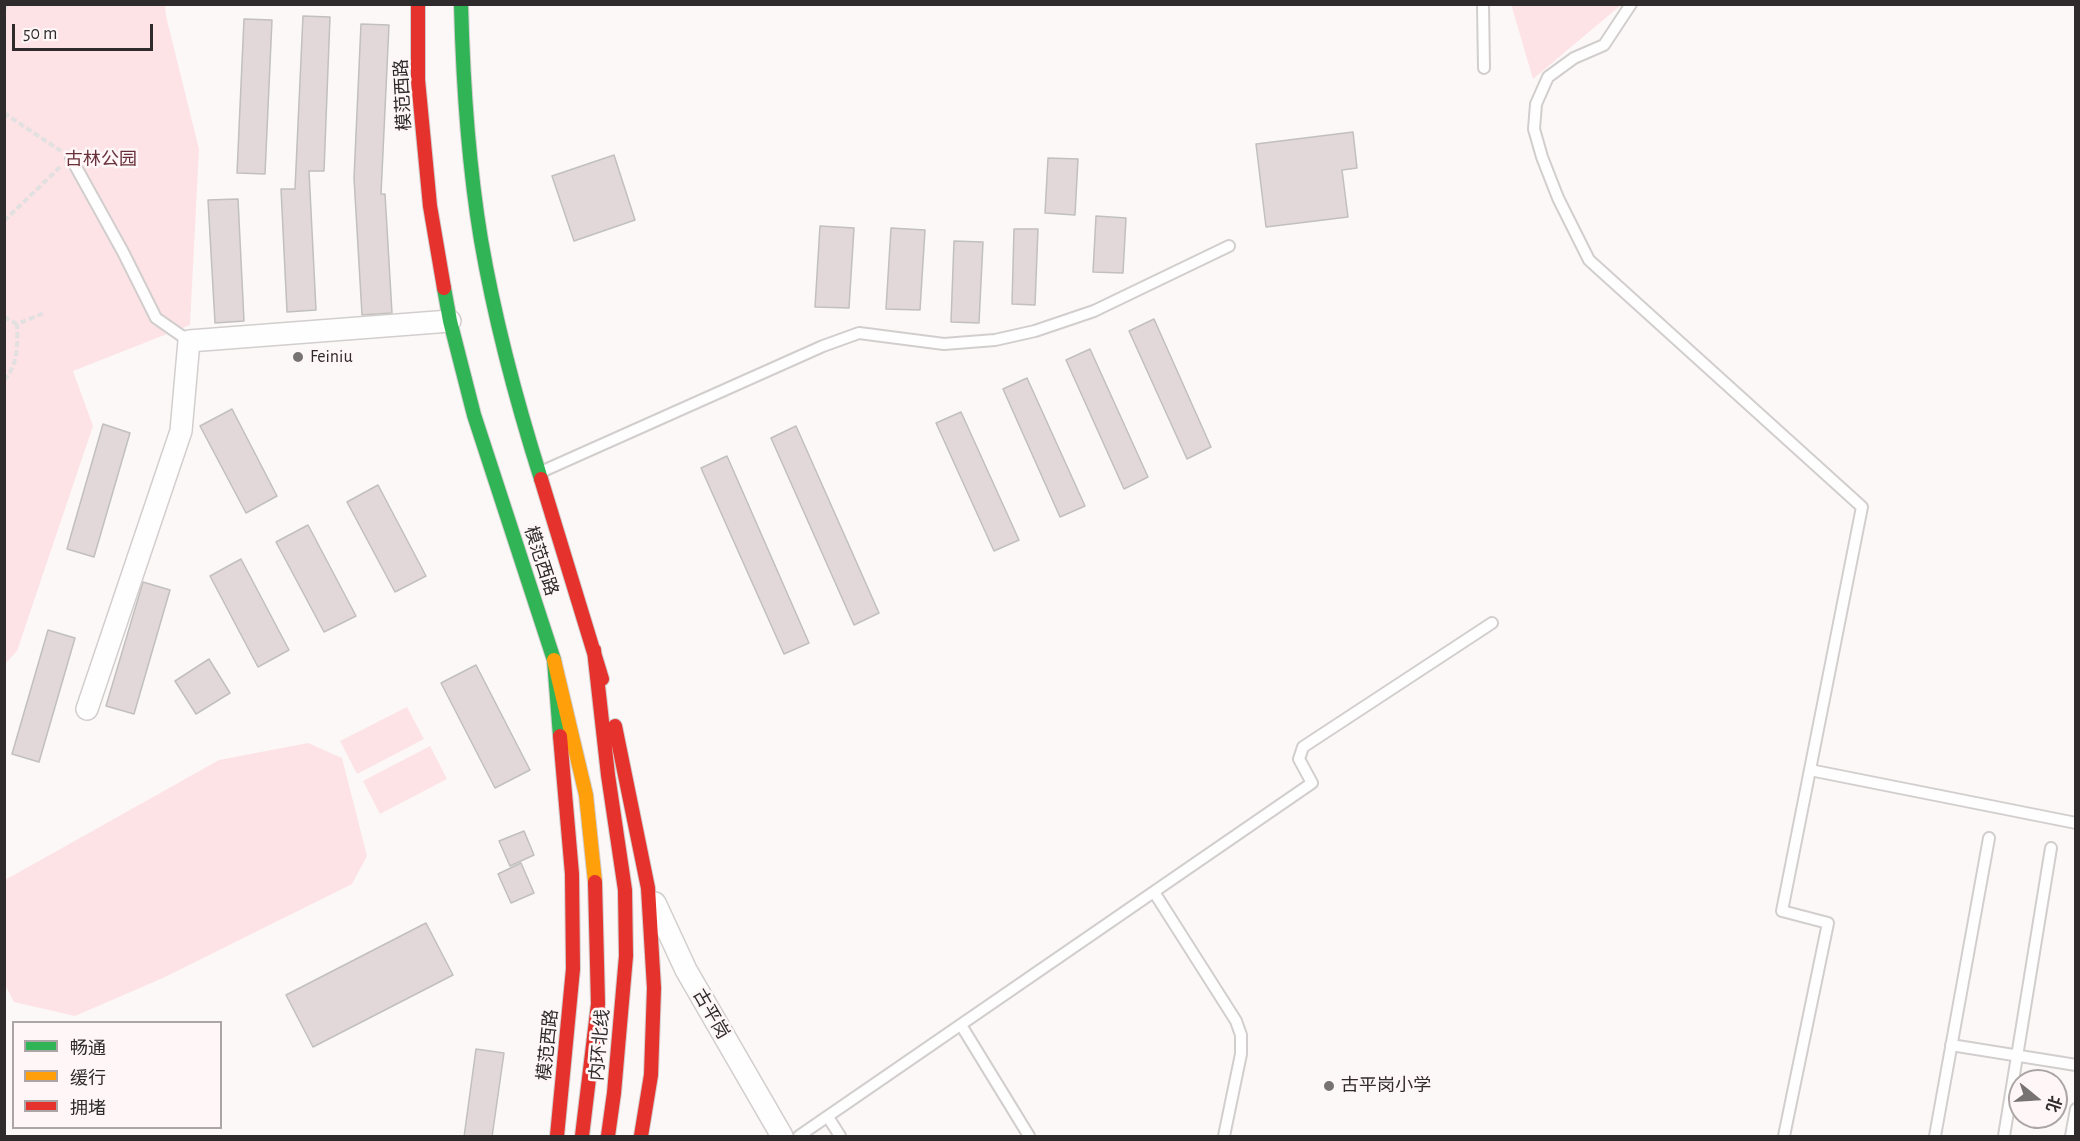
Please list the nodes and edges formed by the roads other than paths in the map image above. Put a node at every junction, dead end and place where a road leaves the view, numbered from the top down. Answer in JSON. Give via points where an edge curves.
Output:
{"nodes":[{"id":1,"x":418,"y":4,"type":"edge"},
{"id":2,"x":461,"y":4,"type":"edge"},
{"id":3,"x":1482,"y":4,"type":"edge"},
{"id":4,"x":1632,"y":4,"type":"edge"},
{"id":5,"x":1484,"y":68,"type":"dead end"},
{"id":6,"x":71,"y":158,"type":"road end"},
{"id":7,"x":1229,"y":246,"type":"dead end"},
{"id":8,"x":450,"y":321,"type":"junction"},
{"id":9,"x":189,"y":341,"type":"junction"},
{"id":10,"x":538,"y":472,"type":"junction"},
{"id":11,"x":1492,"y":623,"type":"dead end"},
{"id":12,"x":594,"y":650,"type":"junction"},
{"id":13,"x":554,"y":660,"type":"junction"},
{"id":14,"x":87,"y":709,"type":"dead end"},
{"id":15,"x":1810,"y":770,"type":"junction"},
{"id":16,"x":2076,"y":823,"type":"edge"},
{"id":17,"x":1989,"y":838,"type":"dead end"},
{"id":18,"x":2051,"y":849,"type":"dead end"},
{"id":19,"x":648,"y":888,"type":"junction"},
{"id":20,"x":1154,"y":892,"type":"junction"},
{"id":21,"x":961,"y":1025,"type":"junction"},
{"id":22,"x":1951,"y":1045,"type":"junction"},
{"id":23,"x":2019,"y":1056,"type":"junction"},
{"id":24,"x":2076,"y":1065,"type":"edge"},
{"id":25,"x":2076,"y":1109,"type":"edge"},
{"id":26,"x":828,"y":1117,"type":"junction"},
{"id":27,"x":557,"y":1137,"type":"edge"},
{"id":28,"x":582,"y":1137,"type":"edge"},
{"id":29,"x":608,"y":1137,"type":"edge"},
{"id":30,"x":641,"y":1137,"type":"edge"},
{"id":31,"x":782,"y":1137,"type":"edge"},
{"id":32,"x":799,"y":1137,"type":"edge"},
{"id":33,"x":840,"y":1137,"type":"edge"},
{"id":34,"x":1029,"y":1137,"type":"edge"},
{"id":35,"x":1224,"y":1137,"type":"edge"},
{"id":36,"x":1784,"y":1137,"type":"edge"},
{"id":37,"x":1935,"y":1137,"type":"edge"},
{"id":38,"x":2004,"y":1137,"type":"edge"},
{"id":39,"x":2071,"y":1137,"type":"edge"}],
"edges":[{"from":1,"to":8,"type":"main road","name":"模范西路","via":[[418,80],[430,206]]},
{"from":2,"to":10,"type":"main road","name":"模范西路","via":[[463,85],[476,208],[496,316]]},
{"from":3,"to":5,"type":"lane"},
{"from":4,"to":15,"type":"lane","via":[[1604,45],[1574,58],[1548,77],[1536,104],[1534,129],[1558,198],[1589,260],[1862,507]]},
{"from":6,"to":9,"type":"lane","via":[[156,318]]},
{"from":7,"to":10,"type":"lane","via":[[1094,311],[1035,331],[995,340],[944,344],[859,333]]},
{"from":8,"to":9,"type":"street"},
{"from":8,"to":13,"type":"main road","name":"模范西路","via":[[474,415]]},
{"from":9,"to":14,"type":"street","via":[[181,431]]},
{"from":10,"to":12,"type":"main road","name":"模范西路"},
{"from":11,"to":20,"type":"lane","via":[[1303,747],[1299,759],[1312,783]]},
{"from":12,"to":19,"type":"main road","via":[[614,721]]},
{"from":12,"to":29,"type":"main road","name":"内环北线","via":[[625,890],[626,957]]},
{"from":13,"to":27,"type":"main road","name":"模范西路","via":[[572,874],[573,969]]},
{"from":13,"to":28,"type":"main road","name":"内环北线","via":[[586,795],[597,900],[598,1004]]},
{"from":15,"to":16,"type":"lane"},
{"from":15,"to":36,"type":"lane","via":[[1782,910],[1828,923]]},
{"from":17,"to":22,"type":"lane"},
{"from":18,"to":23,"type":"lane"},
{"from":19,"to":30,"type":"main road","via":[[654,988],[651,1075]]},
{"from":19,"to":31,"type":"street","name":"古平岗","via":[[686,970]]},
{"from":20,"to":21,"type":"lane"},
{"from":20,"to":35,"type":"lane","via":[[1236,1021],[1241,1035],[1241,1054]]},
{"from":21,"to":26,"type":"lane"},
{"from":21,"to":34,"type":"lane"},
{"from":22,"to":23,"type":"lane"},
{"from":22,"to":37,"type":"lane"},
{"from":23,"to":24,"type":"lane"},
{"from":23,"to":38,"type":"lane"},
{"from":25,"to":39,"type":"lane"},
{"from":26,"to":32,"type":"lane"},
{"from":26,"to":33,"type":"lane"}]}
